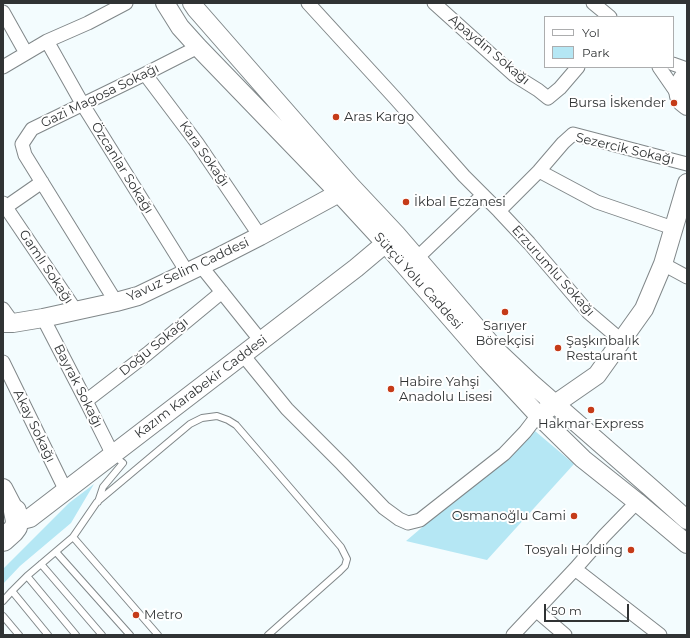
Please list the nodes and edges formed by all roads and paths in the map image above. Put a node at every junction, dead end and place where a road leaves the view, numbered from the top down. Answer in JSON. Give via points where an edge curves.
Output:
{"nodes":[{"id":1,"x":126,"y":3,"type":"edge"},
{"id":2,"x":165,"y":3,"type":"edge"},
{"id":3,"x":192,"y":3,"type":"edge"},
{"id":4,"x":308,"y":3,"type":"edge"},
{"id":5,"x":434,"y":3,"type":"edge"},
{"id":6,"x":592,"y":3,"type":"edge"},
{"id":7,"x":3,"y":12,"type":"edge"},
{"id":8,"x":609,"y":16,"type":"edge"},
{"id":9,"x":47,"y":41,"type":"junction"},
{"id":10,"x":198,"y":47,"type":"junction"},
{"id":11,"x":26,"y":53,"type":"junction"},
{"id":12,"x":674,"y":64,"type":"edge"},
{"id":13,"x":3,"y":67,"type":"edge"},
{"id":14,"x":577,"y":68,"type":"edge"},
{"id":15,"x":660,"y":68,"type":"edge"},
{"id":16,"x":687,"y":68,"type":"edge"},
{"id":17,"x":145,"y":74,"type":"junction"},
{"id":18,"x":687,"y":74,"type":"edge"},
{"id":19,"x":683,"y":101,"type":"edge"},
{"id":20,"x":82,"y":105,"type":"junction"},
{"id":21,"x":687,"y":119,"type":"edge"},
{"id":22,"x":687,"y":164,"type":"edge"},
{"id":23,"x":539,"y":171,"type":"junction"},
{"id":24,"x":42,"y":182,"type":"junction"},
{"id":25,"x":687,"y":184,"type":"edge"},
{"id":26,"x":344,"y":189,"type":"junction"},
{"id":27,"x":483,"y":195,"type":"junction"},
{"id":28,"x":5,"y":205,"type":"edge"},
{"id":29,"x":500,"y":211,"type":"junction"},
{"id":30,"x":673,"y":228,"type":"junction"},
{"id":31,"x":260,"y":236,"type":"junction"},
{"id":32,"x":391,"y":239,"type":"junction"},
{"id":33,"x":417,"y":258,"type":"junction"},
{"id":34,"x":663,"y":264,"type":"junction"},
{"id":35,"x":194,"y":269,"type":"junction"},
{"id":36,"x":687,"y":277,"type":"edge"},
{"id":37,"x":222,"y":292,"type":"junction"},
{"id":38,"x":116,"y":302,"type":"junction"},
{"id":39,"x":76,"y":311,"type":"junction"},
{"id":40,"x":6,"y":318,"type":"edge"},
{"id":41,"x":43,"y":318,"type":"junction"},
{"id":42,"x":261,"y":341,"type":"junction"},
{"id":43,"x":622,"y":341,"type":"junction"},
{"id":44,"x":243,"y":355,"type":"junction"},
{"id":45,"x":3,"y":362,"type":"edge"},
{"id":46,"x":597,"y":375,"type":"junction"},
{"id":47,"x":531,"y":383,"type":"junction"},
{"id":48,"x":86,"y":401,"type":"junction"},
{"id":49,"x":560,"y":409,"type":"junction"},
{"id":50,"x":544,"y":420,"type":"junction"},
{"id":51,"x":113,"y":455,"type":"junction"},
{"id":52,"x":650,"y":487,"type":"junction"},
{"id":53,"x":3,"y":488,"type":"edge"},
{"id":54,"x":66,"y":491,"type":"junction"},
{"id":55,"x":98,"y":502,"type":"junction"},
{"id":56,"x":637,"y":502,"type":"junction"},
{"id":57,"x":15,"y":511,"type":"junction"},
{"id":58,"x":687,"y":520,"type":"edge"},
{"id":59,"x":73,"y":537,"type":"junction"},
{"id":60,"x":3,"y":540,"type":"edge"},
{"id":61,"x":687,"y":544,"type":"edge"},
{"id":62,"x":56,"y":552,"type":"junction"},
{"id":63,"x":41,"y":564,"type":"junction"},
{"id":64,"x":575,"y":569,"type":"junction"},
{"id":65,"x":27,"y":576,"type":"junction"},
{"id":66,"x":12,"y":591,"type":"junction"},
{"id":67,"x":3,"y":601,"type":"edge"},
{"id":68,"x":537,"y":611,"type":"junction"},
{"id":69,"x":3,"y":616,"type":"edge"},
{"id":70,"x":19,"y":635,"type":"edge"},
{"id":71,"x":48,"y":635,"type":"edge"},
{"id":72,"x":76,"y":635,"type":"edge"},
{"id":73,"x":102,"y":635,"type":"edge"},
{"id":74,"x":130,"y":635,"type":"edge"},
{"id":75,"x":158,"y":635,"type":"edge"},
{"id":76,"x":268,"y":635,"type":"edge"},
{"id":77,"x":513,"y":635,"type":"edge"},
{"id":78,"x":565,"y":635,"type":"edge"},
{"id":79,"x":660,"y":635,"type":"edge"}],
"edges":[{"from":1,"to":9,"type":"street"},
{"from":2,"to":10,"type":"main road","name":"Sütçü Yolu Caddesi","via":[[180,27]]},
{"from":3,"to":26,"type":"main road","name":"Sütçü Yolu Caddesi"},
{"from":4,"to":27,"type":"street","name":"Erzurumlu Sokağı"},
{"from":5,"to":14,"type":"street","name":"Apaydın Sokağı","via":[[514,75],[548,98]]},
{"from":6,"to":8,"type":"street"},
{"from":7,"to":11,"type":"street"},
{"from":9,"to":11,"type":"street"},
{"from":9,"to":20,"type":"street","name":"Özcanlar Sokağı"},
{"from":10,"to":17,"type":"street","name":"Gazi Magosa Sokağı"},
{"from":10,"to":26,"type":"main road","name":"Sütçü Yolu Caddesi"},
{"from":11,"to":13,"type":"street"},
{"from":12,"to":16,"type":"street"},
{"from":15,"to":19,"type":"street"},
{"from":17,"to":20,"type":"street","name":"Gazi Magosa Sokağı"},
{"from":17,"to":31,"type":"street","name":"Kara Sokağı","via":[[197,143]]},
{"from":18,"to":19,"type":"main road","via":[[678,90]]},
{"from":19,"to":21,"type":"main road"},
{"from":20,"to":24,"type":"street","name":"Gazi Magosa Sokağı","via":[[32,129],[22,144],[25,155]]},
{"from":20,"to":35,"type":"street","name":"Özcanlar Sokağı"},
{"from":22,"to":23,"type":"street","name":"Sezercik Sokağı","via":[[573,134]]},
{"from":23,"to":29,"type":"street","name":"Sezercik Sokağı"},
{"from":23,"to":30,"type":"street","via":[[597,202]]},
{"from":24,"to":28,"type":"street"},
{"from":24,"to":38,"type":"street","name":"Gazi Magosa Sokağı"},
{"from":25,"to":30,"type":"main road"},
{"from":26,"to":31,"type":"main road","name":"Yavuz Selim Caddesi"},
{"from":26,"to":32,"type":"main road","name":"Sütçü Yolu Caddesi"},
{"from":27,"to":29,"type":"street","name":"Erzurumlu Sokağı"},
{"from":27,"to":33,"type":"street"},
{"from":28,"to":39,"type":"street","name":"Gamlı Sokağı"},
{"from":29,"to":43,"type":"street","name":"Erzurumlu Sokağı","via":[[588,312]]},
{"from":30,"to":34,"type":"main road"},
{"from":31,"to":35,"type":"main road","name":"Yavuz Selim Caddesi"},
{"from":32,"to":33,"type":"main road","name":"Sütçü Yolu Caddesi"},
{"from":32,"to":42,"type":"main road","name":"Kazım Karabekir Caddesi"},
{"from":32,"to":50,"type":"main road","name":"Sütçü Yolu Caddesi","via":[[487,360]]},
{"from":33,"to":47,"type":"main road","name":"Sütçü Yolu Caddesi","via":[[496,350]]},
{"from":34,"to":36,"type":"street"},
{"from":34,"to":43,"type":"main road","via":[[644,308]]},
{"from":35,"to":37,"type":"street","name":"Özcanlar Sokağı"},
{"from":35,"to":38,"type":"main road","name":"Yavuz Selim Caddesi","via":[[138,296]]},
{"from":37,"to":42,"type":"street","name":"Özcanlar Sokağı"},
{"from":37,"to":48,"type":"street","name":"Doğu Sokağı"},
{"from":38,"to":39,"type":"main road","name":"Yavuz Selim Caddesi"},
{"from":39,"to":41,"type":"main road","name":"Yavuz Selim Caddesi"},
{"from":40,"to":41,"type":"main road","name":"Yavuz Selim Caddesi"},
{"from":41,"to":48,"type":"street","name":"Bayrak Sokağı"},
{"from":42,"to":44,"type":"main road","name":"Kazım Karabekir Caddesi"},
{"from":43,"to":46,"type":"main road"},
{"from":44,"to":50,"type":"street","via":[[287,409],[384,508],[408,523],[420,520],[504,454],[525,432]]},
{"from":44,"to":51,"type":"main road","name":"Kazım Karabekir Caddesi"},
{"from":45,"to":54,"type":"street","name":"Akay Sokağı"},
{"from":46,"to":47,"type":"main road","via":[[558,387]]},
{"from":46,"to":49,"type":"main road"},
{"from":47,"to":49,"type":"main road","name":"Sütçü Yolu Caddesi"},
{"from":48,"to":51,"type":"street","name":"Bayrak Sokağı"},
{"from":49,"to":50,"type":"main road"},
{"from":49,"to":52,"type":"main road","name":"Sütçü Yolu Caddesi"},
{"from":50,"to":56,"type":"main road","name":"Sütçü Yolu Caddesi","via":[[583,459]]},
{"from":51,"to":54,"type":"main road","name":"Kazım Karabekir Caddesi"},
{"from":51,"to":55,"type":"lane","via":[[123,463],[103,487]]},
{"from":52,"to":56,"type":"main road"},
{"from":52,"to":58,"type":"main road","name":"Sütçü Yolu Caddesi"},
{"from":53,"to":57,"type":"main road"},
{"from":54,"to":57,"type":"main road","name":"Kazım Karabekir Caddesi","via":[[30,518],[22,518]]},
{"from":55,"to":59,"type":"lane"},
{"from":55,"to":76,"type":"lane","via":[[190,424],[202,418],[217,416],[236,425],[341,547],[347,559],[340,571]]},
{"from":56,"to":61,"type":"main road","name":"Sütçü Yolu Caddesi"},
{"from":56,"to":64,"type":"street"},
{"from":57,"to":60,"type":"highway","via":[[16,527]]},
{"from":59,"to":62,"type":"lane"},
{"from":59,"to":75,"type":"lane"},
{"from":62,"to":63,"type":"lane"},
{"from":62,"to":74,"type":"lane"},
{"from":63,"to":65,"type":"lane"},
{"from":63,"to":73,"type":"lane"},
{"from":64,"to":68,"type":"street"},
{"from":64,"to":79,"type":"street"},
{"from":65,"to":66,"type":"lane"},
{"from":65,"to":72,"type":"lane"},
{"from":66,"to":67,"type":"lane"},
{"from":66,"to":71,"type":"lane"},
{"from":68,"to":77,"type":"street"},
{"from":68,"to":78,"type":"street"},
{"from":69,"to":70,"type":"lane"}]}
